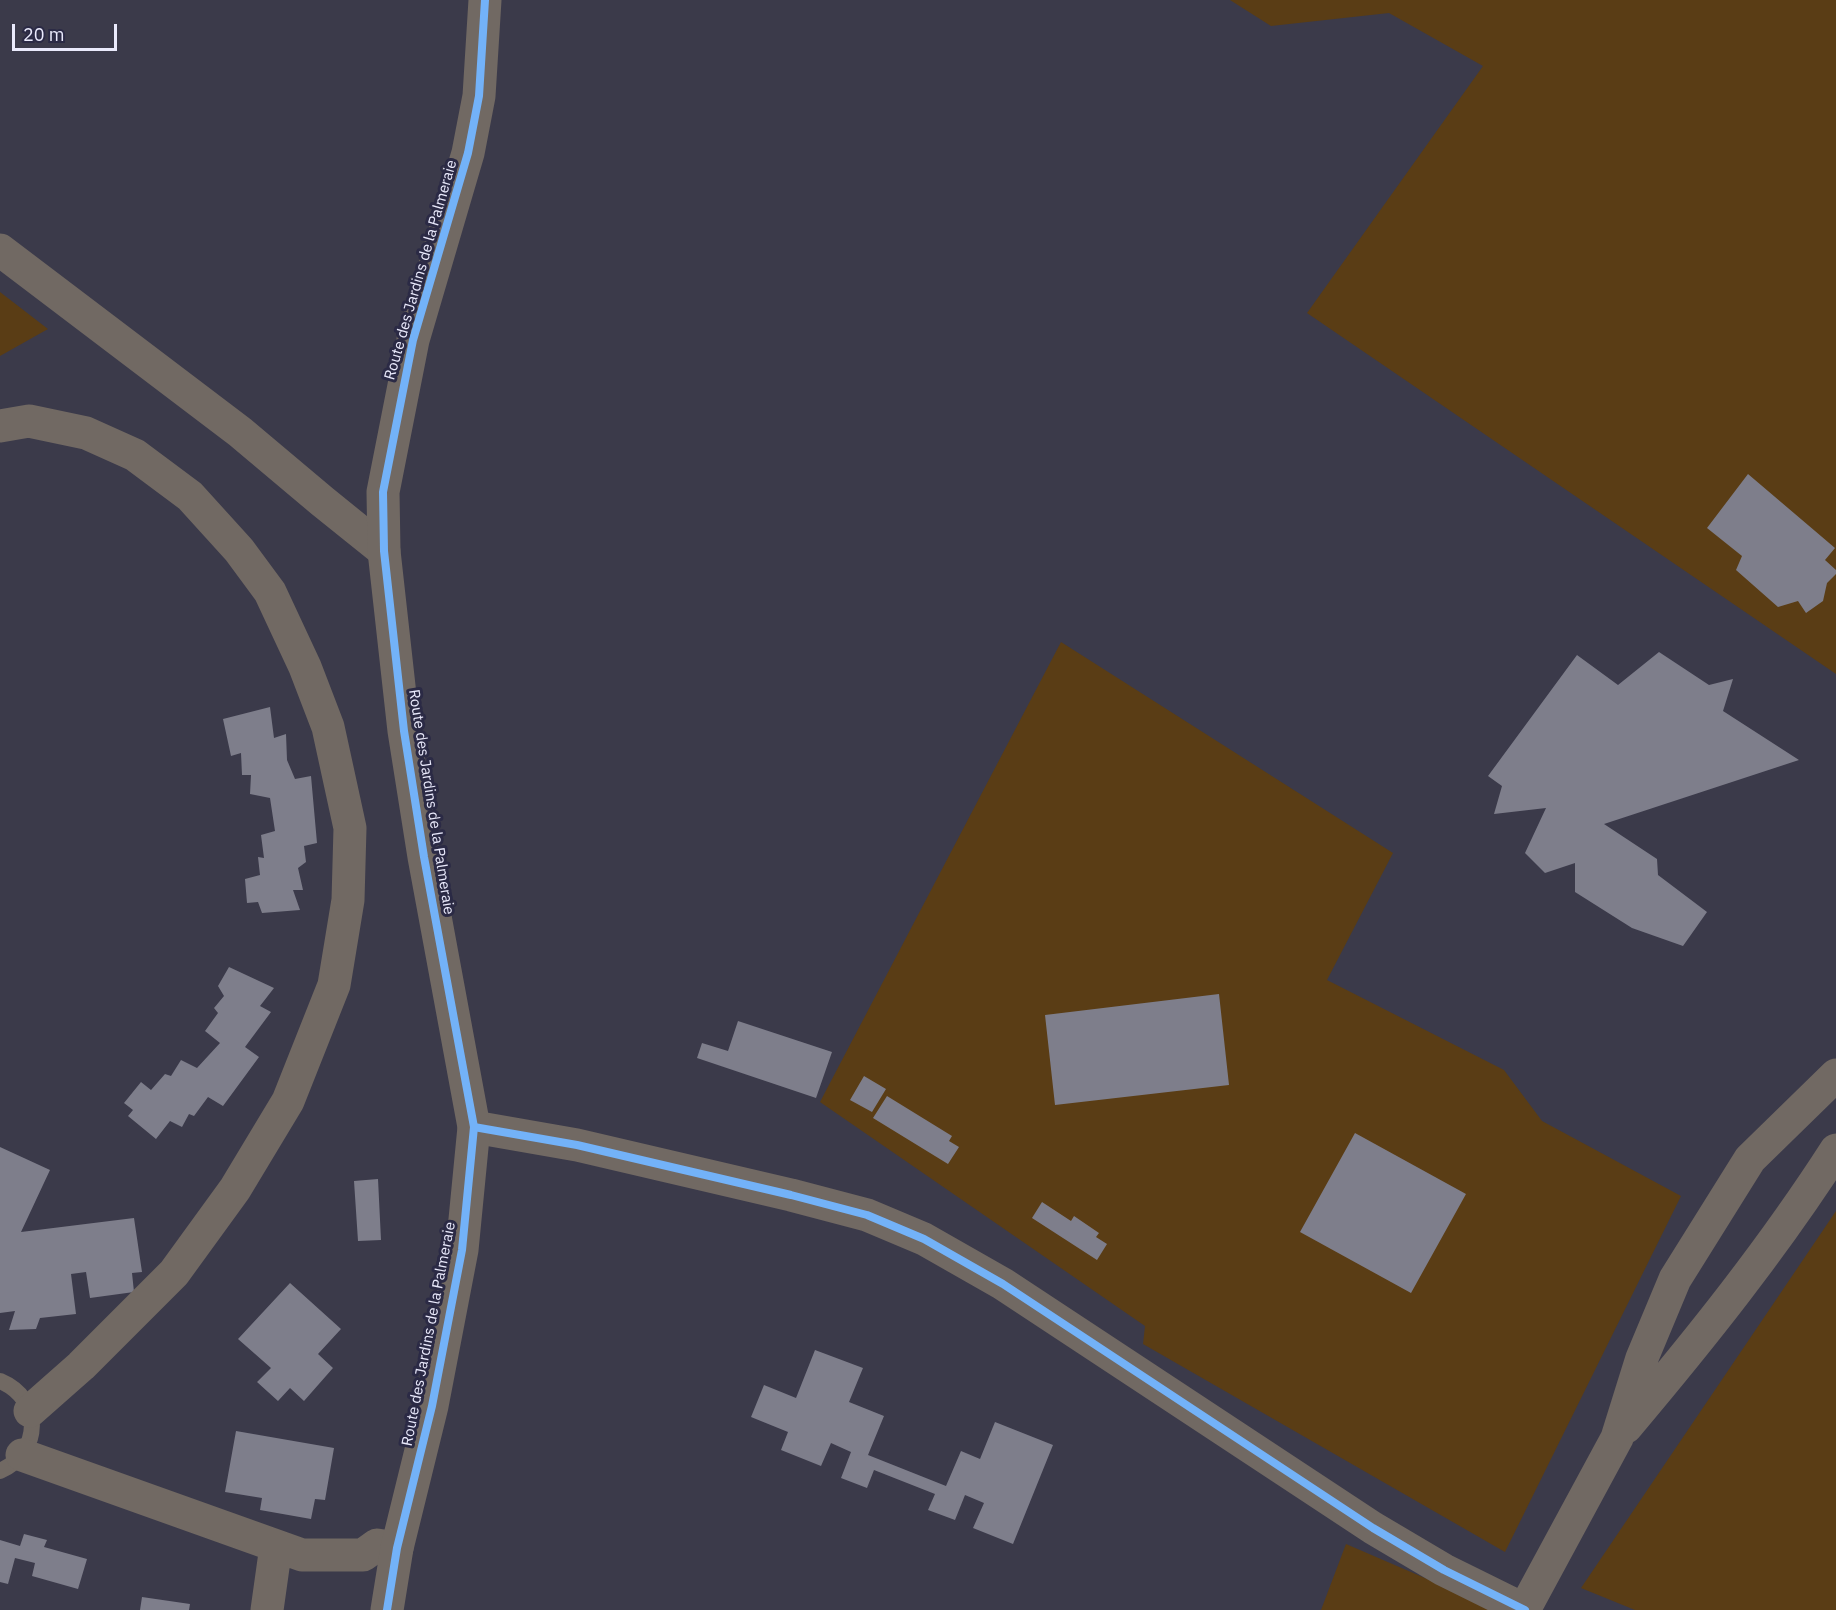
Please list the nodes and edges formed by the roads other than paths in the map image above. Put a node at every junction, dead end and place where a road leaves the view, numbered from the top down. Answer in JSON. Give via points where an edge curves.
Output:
{"nodes":[{"id":1,"x":485,"y":0,"type":"edge"},
{"id":2,"x":0,"y":250,"type":"edge"},
{"id":3,"x":0,"y":426,"type":"edge"},
{"id":4,"x":384,"y":551,"type":"junction"},
{"id":5,"x":1836,"y":1075,"type":"edge"},
{"id":6,"x":474,"y":1127,"type":"junction"},
{"id":7,"x":1836,"y":1150,"type":"edge"},
{"id":8,"x":0,"y":1381,"type":"edge"},
{"id":9,"x":30,"y":1411,"type":"junction"},
{"id":10,"x":1617,"y":1438,"type":"junction"},
{"id":11,"x":11,"y":1463,"type":"edge"},
{"id":12,"x":276,"y":1546,"type":"junction"},
{"id":13,"x":397,"y":1548,"type":"junction"},
{"id":14,"x":267,"y":1610,"type":"edge"},
{"id":15,"x":387,"y":1610,"type":"edge"},
{"id":16,"x":1524,"y":1610,"type":"edge"}],
"edges":[{"from":1,"to":4,"type":"street","name":"Route des Jardins de la Palmeraie","via":[[479,96],[468,153],[413,340],[383,492]]},
{"from":2,"to":4,"type":"street","via":[[240,432]]},
{"from":3,"to":9,"type":"street","via":[[29,421],[86,433],[135,455],[190,496],[239,550],[270,592],[305,667],[328,727],[350,828],[348,900],[334,985],[288,1101],[235,1189],[174,1273]]},
{"from":4,"to":6,"type":"street","name":"Route des Jardins de la Palmeraie","via":[[408,754]]},
{"from":5,"to":10,"type":"street","via":[[1750,1159],[1675,1279],[1642,1358]]},
{"from":6,"to":13,"type":"street","name":"Route des Jardins de la Palmeraie","via":[[462,1250],[432,1406]]},
{"from":6,"to":16,"type":"street","via":[[577,1145],[790,1195],[867,1215],[924,1239],[1003,1284],[1373,1528],[1444,1570]]},
{"from":7,"to":10,"type":"street","via":[[1745,1281]]},
{"from":8,"to":9,"type":"lane","via":[[22,1397]]},
{"from":9,"to":11,"type":"lane","via":[[30,1442]]},
{"from":10,"to":16,"type":"street"},
{"from":11,"to":12,"type":"street"},
{"from":12,"to":13,"type":"street","via":[[302,1555],[363,1555],[377,1545]]},
{"from":12,"to":14,"type":"street"},
{"from":13,"to":15,"type":"street","name":"Route des Jardins de la Palmeraie"}]}
